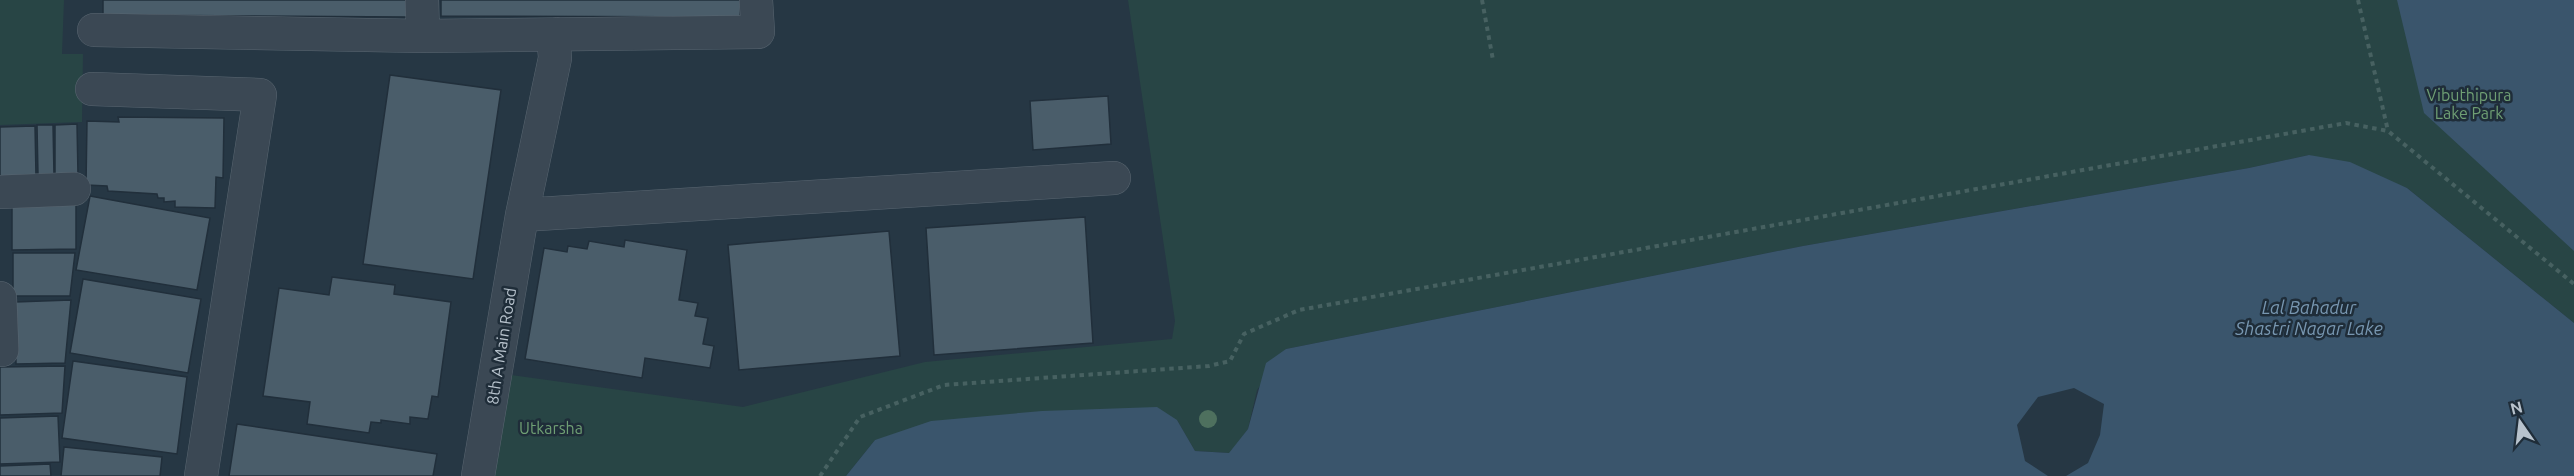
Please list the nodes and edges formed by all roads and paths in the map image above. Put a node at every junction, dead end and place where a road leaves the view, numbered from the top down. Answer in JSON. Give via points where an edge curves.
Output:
{"nodes":[{"id":1,"x":422,"y":0,"type":"edge"},
{"id":2,"x":756,"y":0,"type":"edge"},
{"id":3,"x":1482,"y":0,"type":"edge"},
{"id":4,"x":2358,"y":0,"type":"edge"},
{"id":5,"x":94,"y":30,"type":"dead end"},
{"id":6,"x":423,"y":36,"type":"junction"},
{"id":7,"x":558,"y":42,"type":"junction"},
{"id":8,"x":1493,"y":60,"type":"dead end"},
{"id":9,"x":92,"y":89,"type":"dead end"},
{"id":10,"x":2388,"y":131,"type":"junction"},
{"id":11,"x":1114,"y":178,"type":"dead end"},
{"id":12,"x":74,"y":189,"type":"dead end"},
{"id":13,"x":0,"y":192,"type":"edge"},
{"id":14,"x":522,"y":215,"type":"junction"},
{"id":15,"x":2574,"y":284,"type":"edge"},
{"id":16,"x":0,"y":298,"type":"edge"},
{"id":17,"x":0,"y":350,"type":"edge"},
{"id":18,"x":201,"y":476,"type":"edge"},
{"id":19,"x":478,"y":476,"type":"edge"},
{"id":20,"x":820,"y":476,"type":"edge"}],
"edges":[{"from":1,"to":6,"type":"street"},
{"from":2,"to":7,"type":"street","via":[[758,32]]},
{"from":3,"to":8,"type":"path"},
{"from":4,"to":10,"type":"path"},
{"from":5,"to":6,"type":"street"},
{"from":6,"to":7,"type":"street"},
{"from":7,"to":14,"type":"street","name":"8th A Main Road"},
{"from":9,"to":18,"type":"street","via":[[260,95]]},
{"from":10,"to":15,"type":"path"},
{"from":10,"to":20,"type":"path","via":[[2346,123],[1299,310],[1244,334],[1230,361],[1209,366],[944,385],[860,417]]},
{"from":11,"to":14,"type":"street"},
{"from":12,"to":13,"type":"street"},
{"from":14,"to":19,"type":"street","name":"8th A Main Road"},
{"from":16,"to":17,"type":"street"}]}
